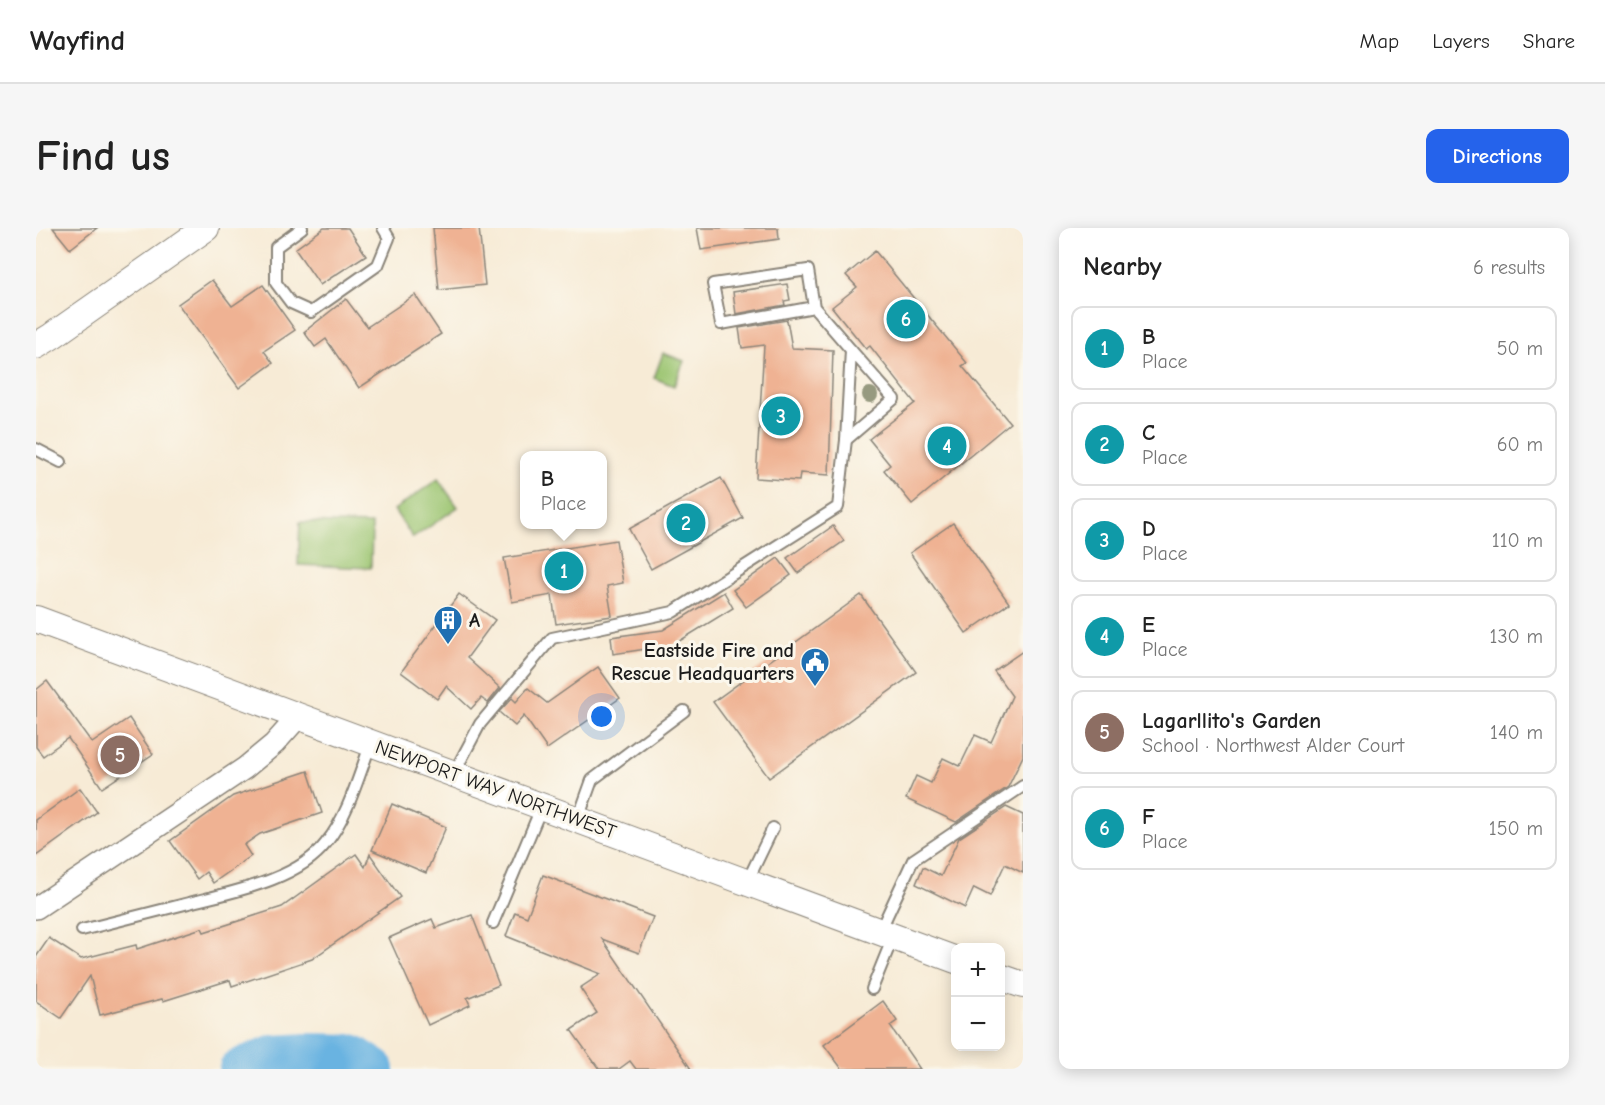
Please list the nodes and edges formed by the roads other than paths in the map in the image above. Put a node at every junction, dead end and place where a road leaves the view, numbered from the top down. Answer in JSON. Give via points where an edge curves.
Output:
{"nodes":[{"id":1,"x":206,"y":228,"type":"edge"},
{"id":2,"x":302,"y":228,"type":"edge"},
{"id":3,"x":383,"y":228,"type":"edge"},
{"id":4,"x":288,"y":232,"type":"edge"},
{"id":5,"x":814,"y":307,"type":"junction"},
{"id":6,"x":36,"y":346,"type":"edge"},
{"id":7,"x":851,"y":350,"type":"junction"},
{"id":8,"x":846,"y":440,"type":"junction"},
{"id":9,"x":36,"y":449,"type":"edge"},
{"id":10,"x":61,"y":462,"type":"dead end"},
{"id":11,"x":36,"y":619,"type":"edge"},
{"id":12,"x":684,"y":711,"type":"dead end"},
{"id":13,"x":299,"y":716,"type":"junction"},
{"id":14,"x":371,"y":742,"type":"junction"},
{"id":15,"x":453,"y":773,"type":"junction"},
{"id":16,"x":1023,"y":786,"type":"edge"},
{"id":17,"x":542,"y":806,"type":"junction"},
{"id":18,"x":578,"y":819,"type":"junction"},
{"id":19,"x":773,"y":828,"type":"dead end"},
{"id":20,"x":747,"y":882,"type":"junction"},
{"id":21,"x":36,"y":907,"type":"edge"},
{"id":22,"x":494,"y":922,"type":"dead end"},
{"id":23,"x":82,"y":930,"type":"dead end"},
{"id":24,"x":886,"y":934,"type":"junction"},
{"id":25,"x":951,"y":958,"type":"edge"},
{"id":26,"x":1005,"y":979,"type":"edge"},
{"id":27,"x":1023,"y":985,"type":"edge"},
{"id":28,"x":872,"y":989,"type":"dead end"}],
"edges":[{"from":1,"to":6,"type":"street"},
{"from":2,"to":4,"type":"lane"},
{"from":3,"to":4,"type":"lane","via":[[389,238],[378,265],[311,312],[291,303],[276,283],[276,247]]},
{"from":5,"to":5,"type":"lane","via":[[721,324],[713,284],[808,270]]},
{"from":5,"to":7,"type":"lane"},
{"from":7,"to":8,"type":"lane"},
{"from":7,"to":8,"type":"lane","via":[[894,399]]},
{"from":8,"to":15,"type":"lane","via":[[838,507],[673,612],[552,638],[480,724]]},
{"from":9,"to":10,"type":"lane"},
{"from":11,"to":13,"type":"street","name":"NEWPORT WAY NORTHWEST"},
{"from":12,"to":18,"type":"lane","via":[[592,780]]},
{"from":13,"to":14,"type":"street","name":"NEWPORT WAY NORTHWEST"},
{"from":13,"to":21,"type":"street","via":[[245,768]]},
{"from":14,"to":15,"type":"street","name":"NEWPORT WAY NORTHWEST"},
{"from":14,"to":23,"type":"lane","via":[[339,825],[307,861],[249,888]]},
{"from":15,"to":17,"type":"street","name":"NEWPORT WAY NORTHWEST"},
{"from":16,"to":24,"type":"lane","via":[[913,860]]},
{"from":17,"to":18,"type":"street","name":"NEWPORT WAY NORTHWEST"},
{"from":17,"to":22,"type":"lane"},
{"from":18,"to":20,"type":"street","name":"NEWPORT WAY NORTHWEST"},
{"from":19,"to":20,"type":"lane"},
{"from":20,"to":24,"type":"street","name":"NEWPORT WAY NORTHWEST"},
{"from":24,"to":25,"type":"street","name":"NEWPORT WAY NORTHWEST"},
{"from":24,"to":28,"type":"lane"},
{"from":26,"to":27,"type":"street"}]}
